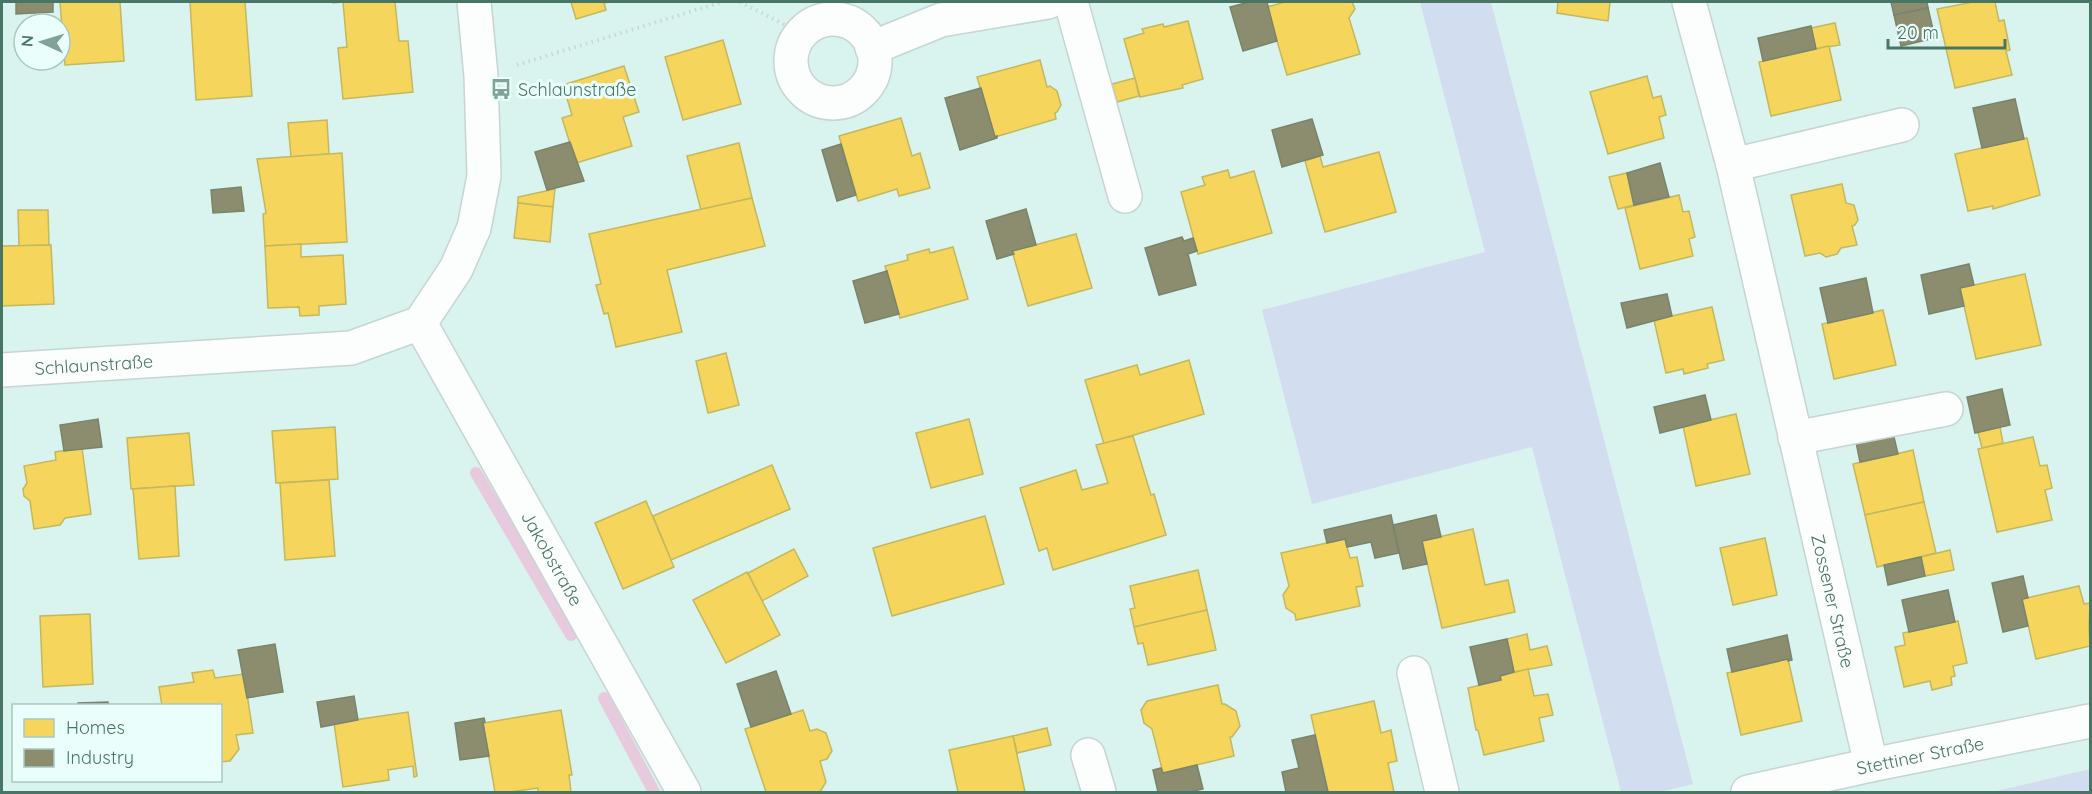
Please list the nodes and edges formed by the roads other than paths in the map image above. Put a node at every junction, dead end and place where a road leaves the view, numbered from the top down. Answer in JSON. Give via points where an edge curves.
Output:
{"nodes":[{"id":1,"x":474,"y":2,"type":"edge"},
{"id":2,"x":1048,"y":2,"type":"edge"},
{"id":3,"x":1071,"y":2,"type":"edge"},
{"id":4,"x":1689,"y":2,"type":"edge"},
{"id":5,"x":938,"y":11,"type":"edge"},
{"id":6,"x":872,"y":48,"type":"junction"},
{"id":7,"x":1902,"y":125,"type":"dead end"},
{"id":8,"x":1733,"y":165,"type":"junction"},
{"id":9,"x":1125,"y":196,"type":"dead end"},
{"id":10,"x":420,"y":323,"type":"junction"},
{"id":11,"x":2,"y":370,"type":"edge"},
{"id":12,"x":1946,"y":409,"type":"dead end"},
{"id":13,"x":1795,"y":438,"type":"junction"},
{"id":14,"x":1414,"y":673,"type":"dead end"},
{"id":15,"x":2091,"y":721,"type":"edge"},
{"id":16,"x":1088,"y":755,"type":"dead end"},
{"id":17,"x":1871,"y":765,"type":"junction"},
{"id":18,"x":684,"y":792,"type":"edge"},
{"id":19,"x":1099,"y":792,"type":"edge"},
{"id":20,"x":1442,"y":792,"type":"edge"},
{"id":21,"x":1748,"y":792,"type":"edge"}],
"edges":[{"from":1,"to":10,"type":"street","via":[[482,76],[484,176],[474,228],[456,269]]},
{"from":2,"to":5,"type":"street"},
{"from":3,"to":9,"type":"street"},
{"from":4,"to":8,"type":"street","name":"Zossener Straße"},
{"from":5,"to":6,"type":"street"},
{"from":6,"to":6,"type":"street","via":[[872,76],[852,98],[824,102],[800,87],[792,74],[794,45],[801,33],[826,19],[841,19],[855,25]]},
{"from":7,"to":8,"type":"street"},
{"from":8,"to":13,"type":"street","name":"Zossener Straße"},
{"from":10,"to":11,"type":"street","name":"Schlaunstraße","via":[[351,348]]},
{"from":10,"to":18,"type":"street","name":"Jakobstraße"},
{"from":12,"to":13,"type":"street"},
{"from":13,"to":17,"type":"street","name":"Zossener Straße"},
{"from":14,"to":20,"type":"street"},
{"from":15,"to":17,"type":"street","name":"Stettiner Straße"},
{"from":16,"to":19,"type":"street"},
{"from":17,"to":21,"type":"street","name":"Stettiner Straße"}]}
